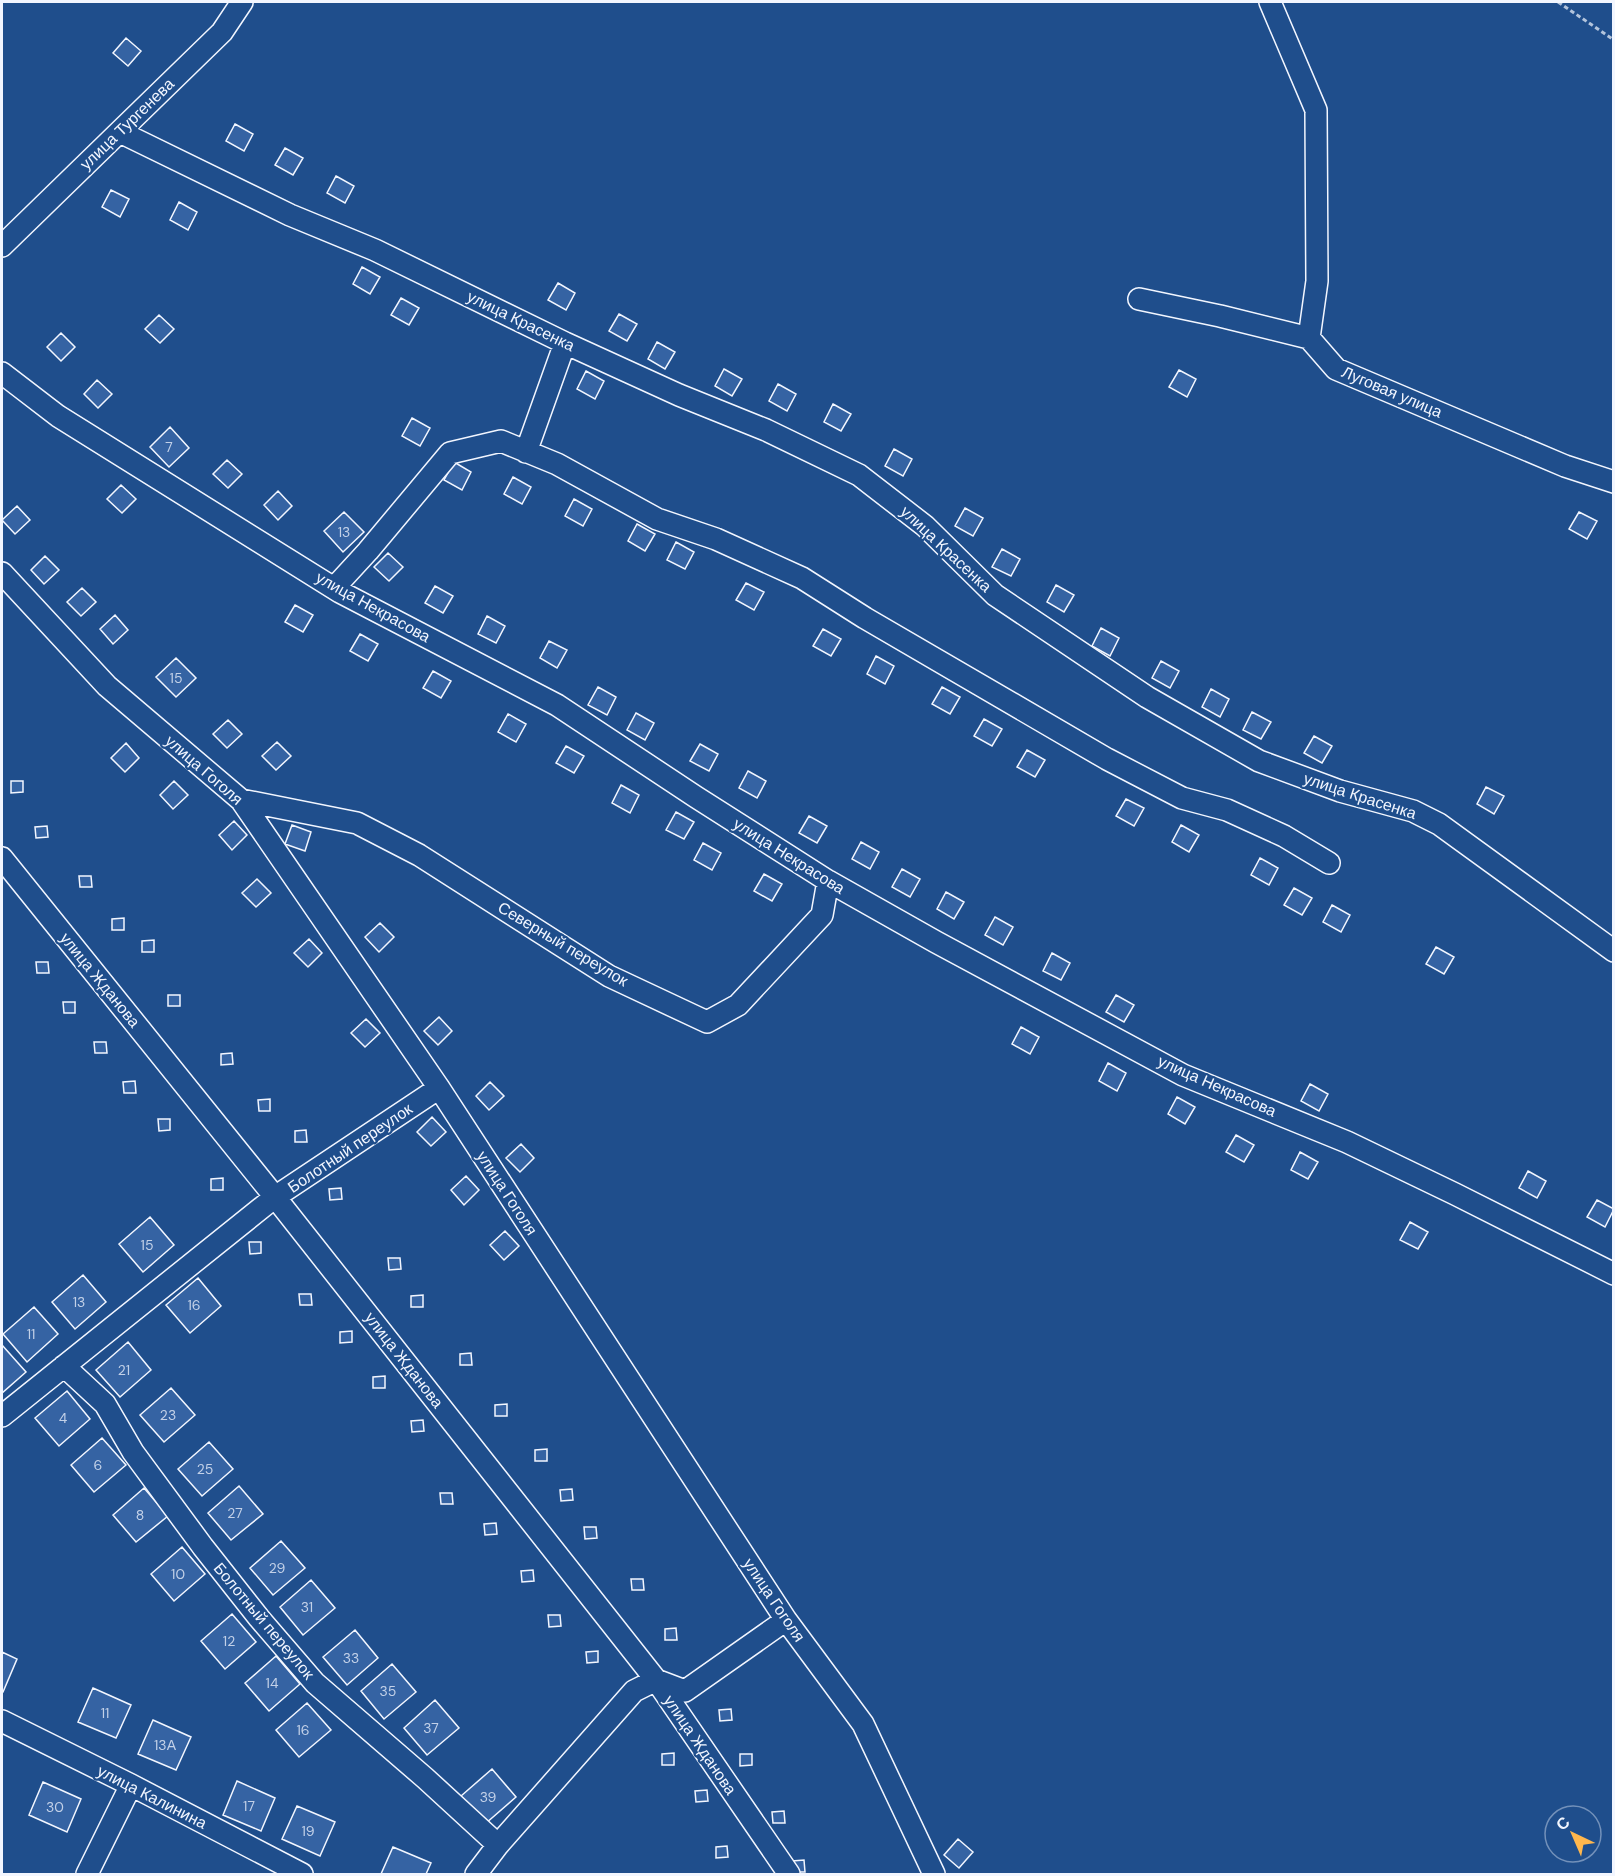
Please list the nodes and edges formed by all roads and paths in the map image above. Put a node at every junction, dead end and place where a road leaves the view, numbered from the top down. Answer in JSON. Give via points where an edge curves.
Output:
{"nodes":[{"id":1,"x":242,"y":2,"type":"edge"},
{"id":2,"x":1270,"y":2,"type":"edge"},
{"id":3,"x":1558,"y":2,"type":"edge"},
{"id":4,"x":1614,"y":40,"type":"edge"},
{"id":5,"x":120,"y":132,"type":"junction"},
{"id":6,"x":4,"y":244,"type":"edge"},
{"id":7,"x":1139,"y":299,"type":"dead end"},
{"id":8,"x":1309,"y":338,"type":"junction"},
{"id":9,"x":565,"y":343,"type":"junction"},
{"id":10,"x":2,"y":373,"type":"edge"},
{"id":11,"x":526,"y":452,"type":"junction"},
{"id":12,"x":1614,"y":482,"type":"edge"},
{"id":13,"x":2,"y":573,"type":"edge"},
{"id":14,"x":334,"y":588,"type":"junction"},
{"id":15,"x":241,"y":800,"type":"junction"},
{"id":16,"x":2,"y":858,"type":"edge"},
{"id":17,"x":1329,"y":863,"type":"dead end"},
{"id":18,"x":828,"y":881,"type":"junction"},
{"id":19,"x":1614,"y":951,"type":"edge"},
{"id":20,"x":439,"y":1088,"type":"junction"},
{"id":21,"x":276,"y":1197,"type":"junction"},
{"id":22,"x":1614,"y":1274,"type":"edge"},
{"id":23,"x":64,"y":1366,"type":"junction"},
{"id":24,"x":2,"y":1416,"type":"edge"},
{"id":25,"x":786,"y":1620,"type":"junction"},
{"id":26,"x":656,"y":1680,"type":"junction"},
{"id":27,"x":2,"y":1721,"type":"edge"},
{"id":28,"x":131,"y":1785,"type":"junction"},
{"id":29,"x":498,"y":1845,"type":"junction"},
{"id":30,"x":87,"y":1875,"type":"edge"},
{"id":31,"x":302,"y":1875,"type":"edge"},
{"id":32,"x":476,"y":1875,"type":"edge"},
{"id":33,"x":789,"y":1875,"type":"edge"},
{"id":34,"x":934,"y":1875,"type":"edge"}],
"edges":[{"from":1,"to":5,"type":"street","name":"улица Тургенева","via":[[222,32]]},
{"from":2,"to":8,"type":"street","via":[[1316,110],[1317,281]]},
{"from":3,"to":4,"type":"path"},
{"from":5,"to":6,"type":"street","name":"улица Тургенева"},
{"from":5,"to":9,"type":"street","name":"улица Красенка"},
{"from":7,"to":8,"type":"street"},
{"from":8,"to":12,"type":"street","name":"Луговая улица","via":[[1336,369],[1565,466]]},
{"from":9,"to":11,"type":"street"},
{"from":9,"to":19,"type":"street","name":"улица Красенка","via":[[860,475],[926,526],[995,595],[1147,697],[1259,761],[1340,791],[1413,811],[1439,824]]},
{"from":10,"to":14,"type":"street","name":"улица Некрасова","via":[[58,416]]},
{"from":11,"to":14,"type":"street","via":[[501,441],[450,453]]},
{"from":11,"to":17,"type":"street","via":[[657,519],[716,538],[802,578],[1107,759],[1182,798],[1227,810],[1284,836]]},
{"from":13,"to":15,"type":"street","name":"улица Гоголя","via":[[106,687]]},
{"from":14,"to":18,"type":"street","name":"улица Некрасова","via":[[557,705]]},
{"from":15,"to":18,"type":"street","name":"Северный переулок","via":[[357,823],[419,855],[609,976],[707,1022],[738,1005],[822,915]]},
{"from":15,"to":20,"type":"street","name":"улица Гоголя"},
{"from":16,"to":21,"type":"street","name":"улица Жданова"},
{"from":18,"to":22,"type":"street","name":"улица Некрасова","via":[[1183,1075],[1347,1142]]},
{"from":20,"to":21,"type":"street","name":"Болотный переулок"},
{"from":20,"to":25,"type":"street","name":"улица Гоголя"},
{"from":21,"to":23,"type":"street","name":"Болотный переулок"},
{"from":21,"to":26,"type":"street","name":"улица Жданова"},
{"from":23,"to":24,"type":"street","name":"Болотный переулок"},
{"from":23,"to":29,"type":"street","name":"Болотный переулок","via":[[105,1404],[133,1452],[203,1547],[315,1683]]},
{"from":25,"to":26,"type":"street","via":[[685,1691]]},
{"from":25,"to":34,"type":"street","name":"улица Гоголя","via":[[863,1725]]},
{"from":26,"to":29,"type":"street","via":[[634,1691]]},
{"from":26,"to":33,"type":"street","name":"улица Жданова"},
{"from":27,"to":28,"type":"street","name":"улица Калинина"},
{"from":28,"to":30,"type":"street"},
{"from":28,"to":31,"type":"street","name":"улица Калинина"},
{"from":29,"to":32,"type":"street"}]}
